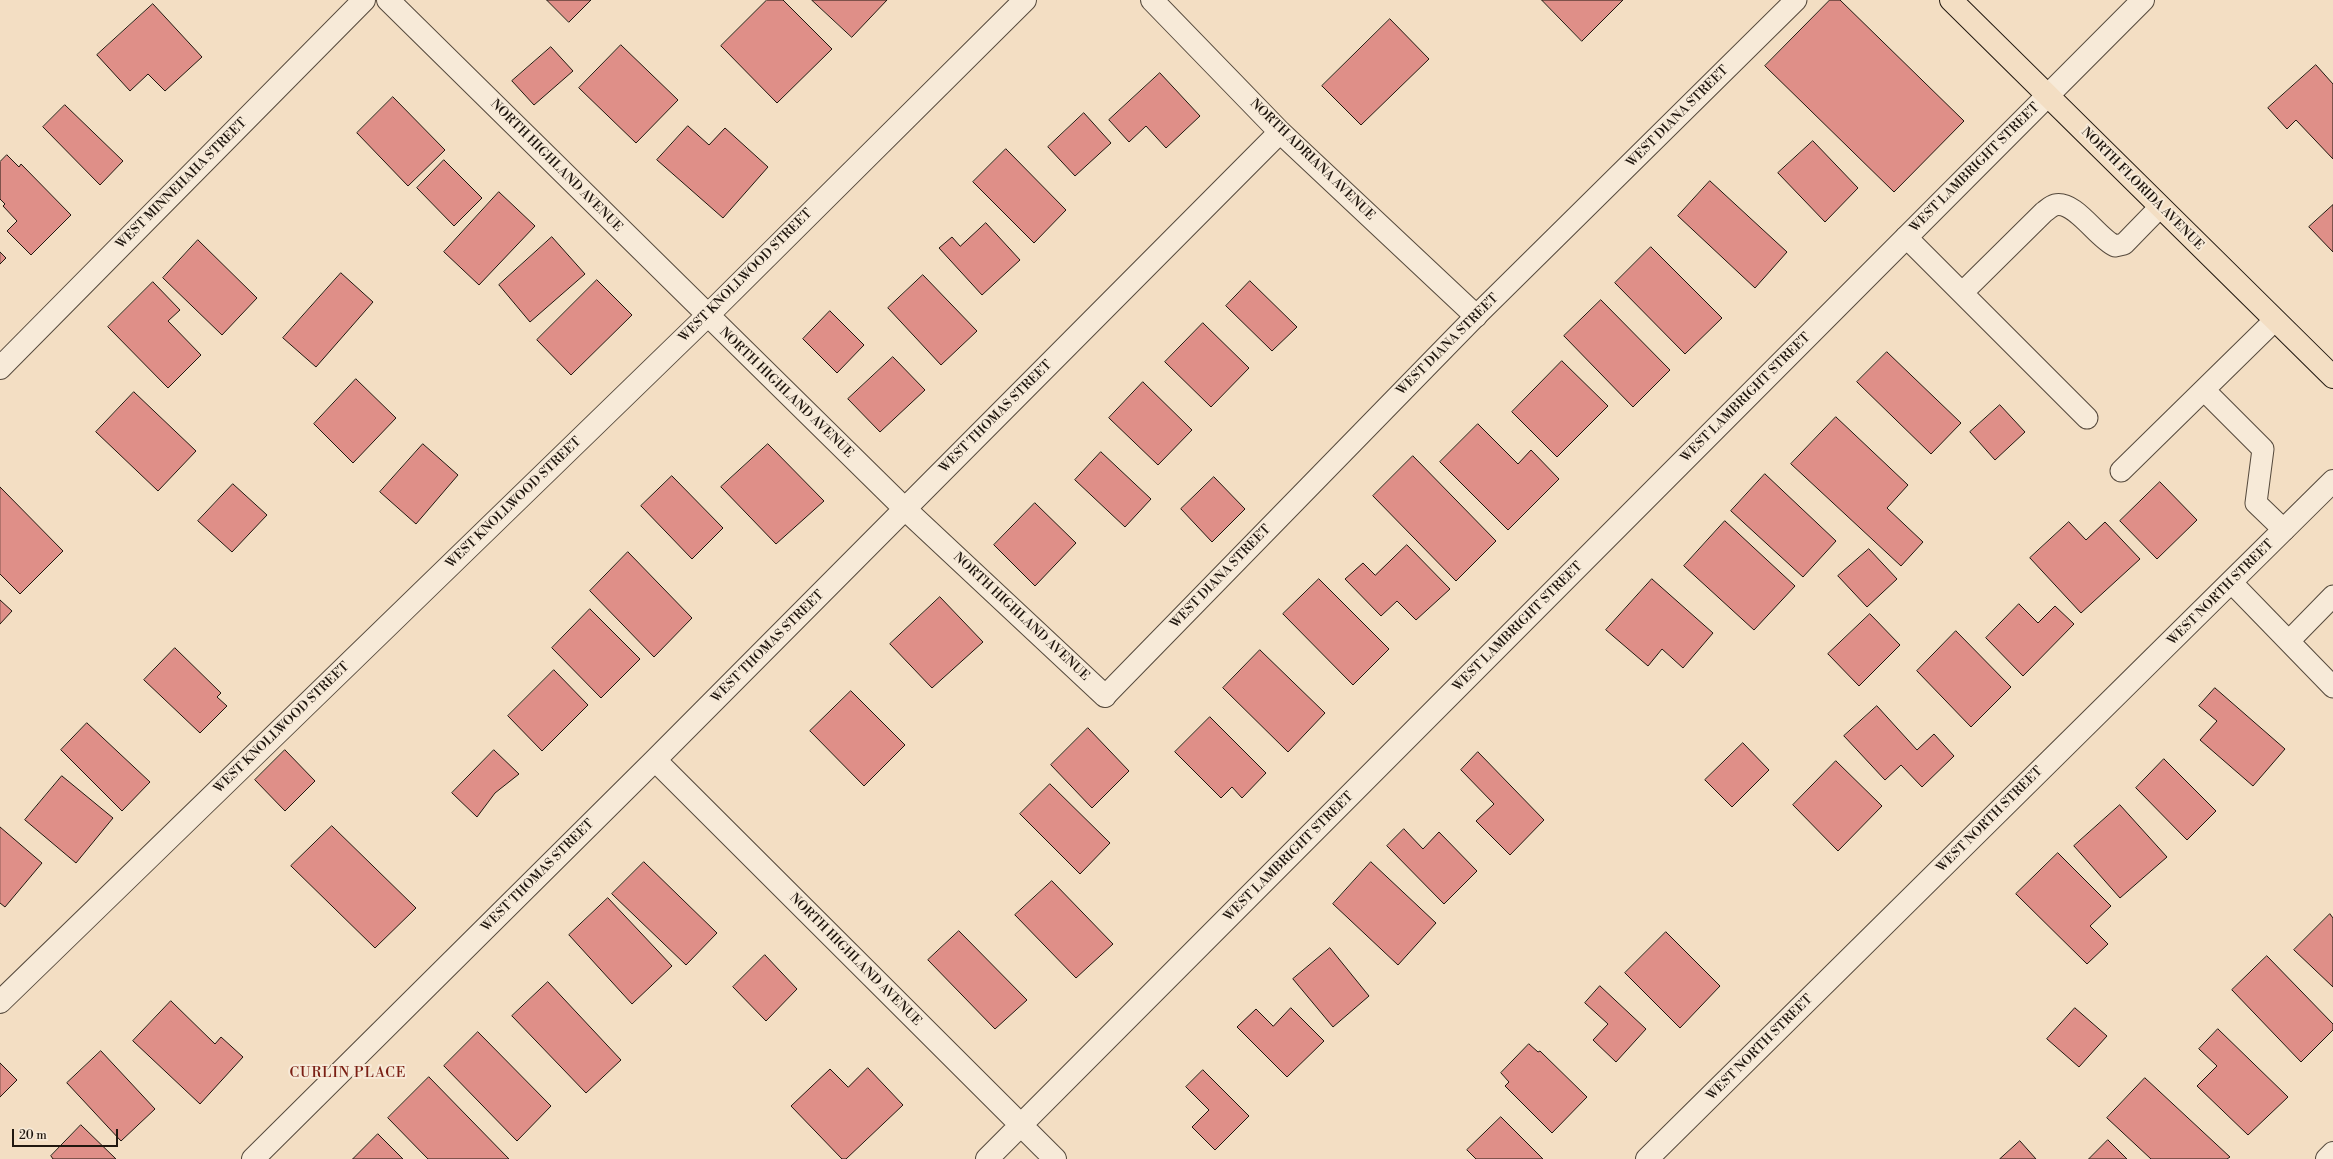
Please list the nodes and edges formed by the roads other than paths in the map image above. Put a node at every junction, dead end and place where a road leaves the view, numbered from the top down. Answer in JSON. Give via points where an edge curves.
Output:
{"nodes":[{"id":1,"x":364,"y":0,"type":"edge"},
{"id":2,"x":388,"y":0,"type":"edge"},
{"id":3,"x":1025,"y":0,"type":"edge"},
{"id":4,"x":1152,"y":0,"type":"edge"},
{"id":5,"x":1796,"y":0,"type":"edge"},
{"id":6,"x":1951,"y":0,"type":"edge"},
{"id":7,"x":2143,"y":0,"type":"edge"},
{"id":8,"x":2048,"y":95,"type":"junction"},
{"id":9,"x":1280,"y":132,"type":"junction"},
{"id":10,"x":2160,"y":207,"type":"junction"},
{"id":11,"x":1906,"y":237,"type":"junction"},
{"id":12,"x":1962,"y":293,"type":"junction"},
{"id":13,"x":707,"y":316,"type":"junction"},
{"id":14,"x":1476,"y":316,"type":"junction"},
{"id":15,"x":2275,"y":320,"type":"junction"},
{"id":16,"x":0,"y":368,"type":"edge"},
{"id":17,"x":2333,"y":378,"type":"edge"},
{"id":18,"x":2204,"y":390,"type":"junction"},
{"id":19,"x":2087,"y":418,"type":"dead end"},
{"id":20,"x":2121,"y":471,"type":"dead end"},
{"id":21,"x":2333,"y":481,"type":"edge"},
{"id":22,"x":905,"y":509,"type":"junction"},
{"id":23,"x":2284,"y":530,"type":"junction"},
{"id":24,"x":2231,"y":582,"type":"junction"},
{"id":25,"x":2333,"y":596,"type":"edge"},
{"id":26,"x":2289,"y":641,"type":"junction"},
{"id":27,"x":2333,"y":686,"type":"edge"},
{"id":28,"x":1105,"y":696,"type":"joint"},
{"id":29,"x":655,"y":760,"type":"junction"},
{"id":30,"x":0,"y":1002,"type":"edge"},
{"id":31,"x":1021,"y":1125,"type":"junction"},
{"id":32,"x":2333,"y":1153,"type":"edge"},
{"id":33,"x":253,"y":1159,"type":"edge"},
{"id":34,"x":987,"y":1159,"type":"edge"},
{"id":35,"x":1055,"y":1159,"type":"edge"},
{"id":36,"x":1647,"y":1159,"type":"edge"},
{"id":37,"x":2327,"y":1159,"type":"edge"}],
"edges":[{"from":1,"to":16,"type":"street","name":"WEST MINNEHAHA STREET"},
{"from":2,"to":13,"type":"street","name":"NORTH HIGHLAND AVENUE"},
{"from":3,"to":13,"type":"street","name":"WEST KNOLLWOOD STREET"},
{"from":4,"to":9,"type":"street","name":"NORTH ADRIANA AVENUE"},
{"from":5,"to":14,"type":"lane","name":"WEST DIANA STREET"},
{"from":6,"to":8,"type":"main road","name":"NORTH FLORIDA AVENUE"},
{"from":7,"to":8,"type":"street","name":"WEST LAMBRIGHT STREET"},
{"from":8,"to":10,"type":"main road","name":"NORTH FLORIDA AVENUE"},
{"from":8,"to":11,"type":"street","name":"WEST LAMBRIGHT STREET"},
{"from":9,"to":14,"type":"street","name":"NORTH ADRIANA AVENUE"},
{"from":9,"to":22,"type":"street","name":"WEST THOMAS STREET"},
{"from":10,"to":12,"type":"lane","via":[[2124,244],[2115,246],[2105,242],[2074,210],[2066,205],[2055,205],[2044,212]]},
{"from":10,"to":15,"type":"main road","name":"NORTH FLORIDA AVENUE"},
{"from":11,"to":12,"type":"lane"},
{"from":11,"to":31,"type":"street","name":"WEST LAMBRIGHT STREET"},
{"from":12,"to":19,"type":"lane"},
{"from":13,"to":22,"type":"street","name":"NORTH HIGHLAND AVENUE"},
{"from":13,"to":30,"type":"street","name":"WEST KNOLLWOOD STREET"},
{"from":14,"to":28,"type":"lane","name":"WEST DIANA STREET"},
{"from":15,"to":17,"type":"main road","name":"NORTH FLORIDA AVENUE"},
{"from":15,"to":18,"type":"lane"},
{"from":18,"to":20,"type":"lane"},
{"from":18,"to":23,"type":"lane","via":[[2263,449],[2256,503]]},
{"from":21,"to":23,"type":"street","name":"WEST NORTH STREET"},
{"from":22,"to":28,"type":"street","name":"NORTH HIGHLAND AVENUE"},
{"from":22,"to":29,"type":"street","name":"WEST THOMAS STREET"},
{"from":23,"to":24,"type":"street","name":"WEST NORTH STREET"},
{"from":24,"to":26,"type":"lane"},
{"from":24,"to":36,"type":"street","name":"WEST NORTH STREET"},
{"from":25,"to":26,"type":"lane"},
{"from":26,"to":27,"type":"lane"},
{"from":29,"to":31,"type":"street","name":"NORTH HIGHLAND AVENUE"},
{"from":29,"to":33,"type":"street","name":"WEST THOMAS STREET"},
{"from":31,"to":34,"type":"street","name":"WEST LAMBRIGHT STREET"},
{"from":31,"to":35,"type":"street","name":"NORTH HIGHLAND AVENUE"},
{"from":32,"to":37,"type":"street"}]}
